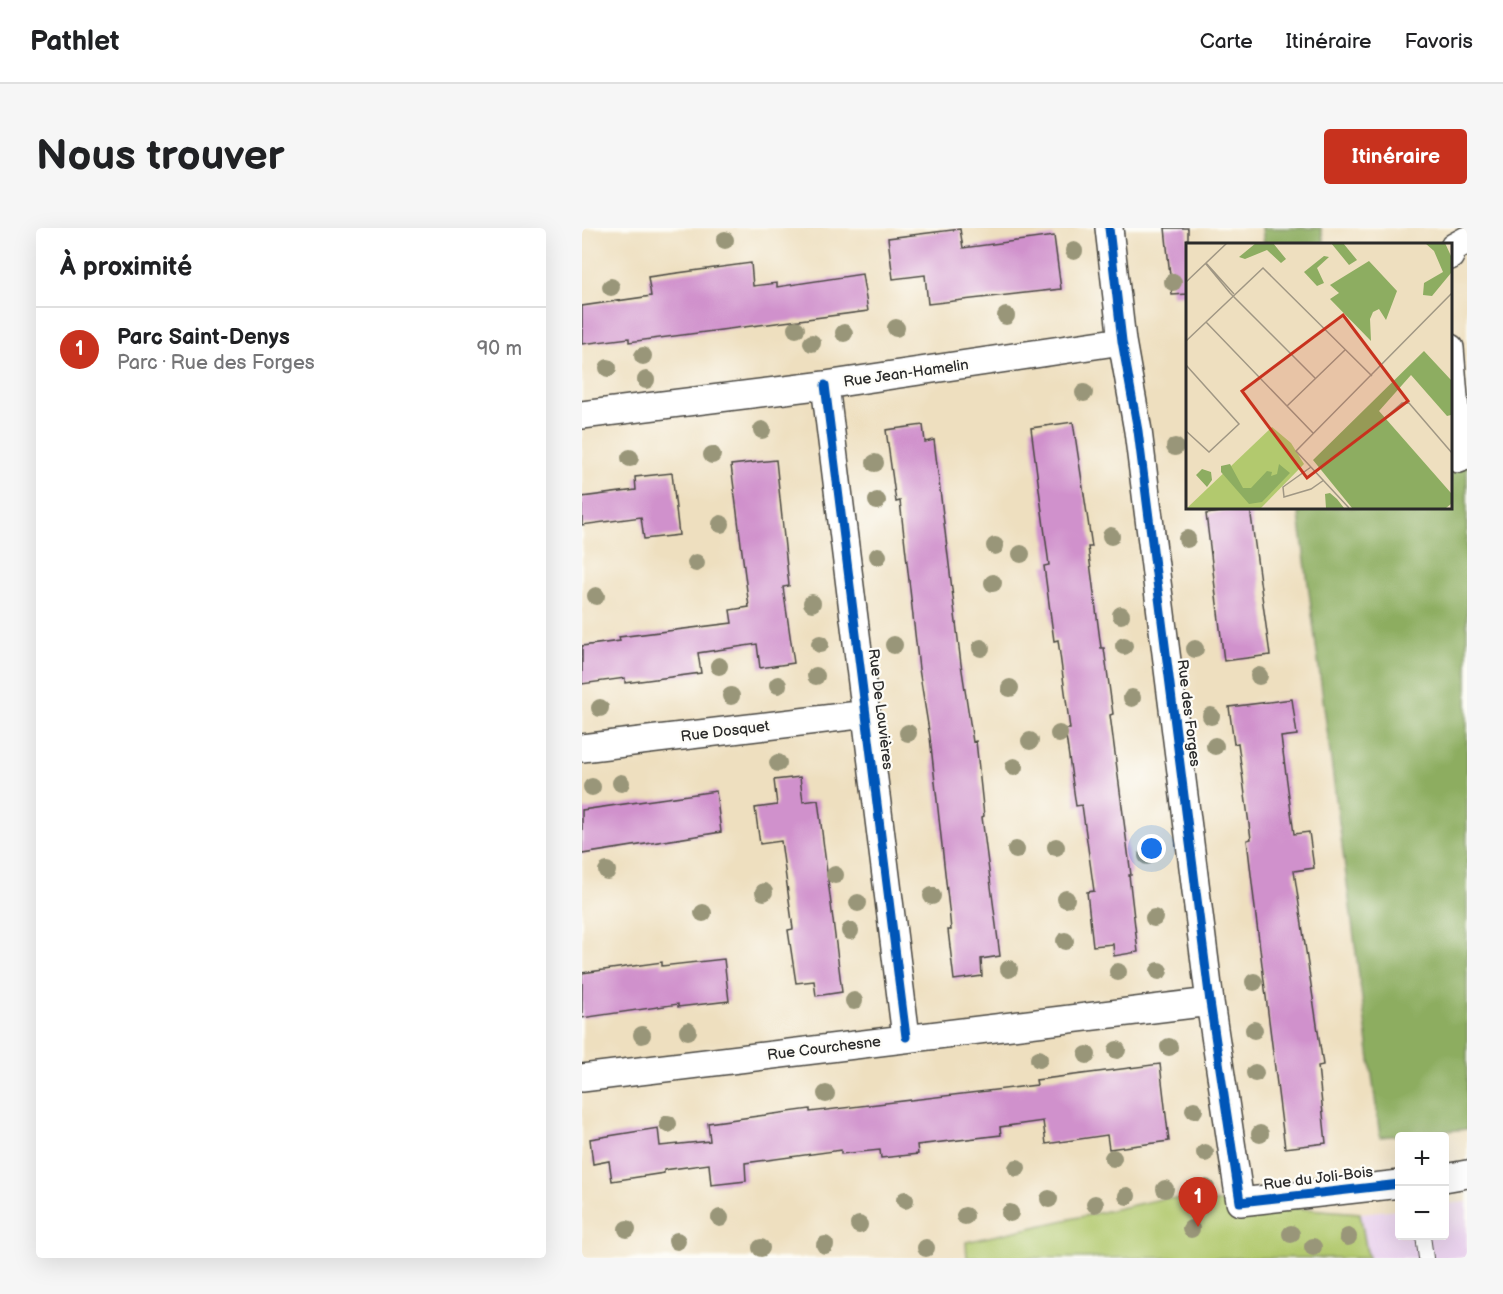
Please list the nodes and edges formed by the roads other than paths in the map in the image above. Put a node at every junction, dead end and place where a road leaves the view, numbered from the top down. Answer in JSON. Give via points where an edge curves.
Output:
{"nodes":[{"id":1,"x":1109,"y":228,"type":"edge"},
{"id":2,"x":1467,"y":240,"type":"edge"},
{"id":3,"x":1452,"y":252,"type":"edge"},
{"id":4,"x":1122,"y":341,"type":"junction"},
{"id":5,"x":1452,"y":373,"type":"edge"},
{"id":6,"x":825,"y":385,"type":"junction"},
{"id":7,"x":582,"y":415,"type":"edge"},
{"id":8,"x":1459,"y":459,"type":"dead end"},
{"id":9,"x":867,"y":714,"type":"junction"},
{"id":10,"x":582,"y":748,"type":"edge"},
{"id":11,"x":1210,"y":1002,"type":"junction"},
{"id":12,"x":906,"y":1037,"type":"junction"},
{"id":13,"x":582,"y":1078,"type":"edge"},
{"id":14,"x":1467,"y":1174,"type":"edge"},
{"id":15,"x":1449,"y":1177,"type":"edge"},
{"id":16,"x":1395,"y":1185,"type":"edge"},
{"id":17,"x":1240,"y":1202,"type":"joint"},
{"id":18,"x":1424,"y":1240,"type":"edge"},
{"id":19,"x":1426,"y":1258,"type":"edge"}],
"edges":[{"from":1,"to":4,"type":"street","name":"Rue des Forges"},
{"from":2,"to":3,"type":"street"},
{"from":4,"to":6,"type":"street","name":"Rue Jean-Hamelin"},
{"from":4,"to":11,"type":"street","name":"Rue des Forges","via":[[1138,431]]},
{"from":5,"to":8,"type":"street"},
{"from":6,"to":7,"type":"street","name":"Rue Jean-Hamelin"},
{"from":6,"to":9,"type":"street","name":"Rue De Louvières"},
{"from":9,"to":10,"type":"street","name":"Rue Dosquet"},
{"from":9,"to":12,"type":"street","name":"Rue De Louvières"},
{"from":11,"to":12,"type":"street","name":"Rue Courchesne"},
{"from":11,"to":17,"type":"street","name":"Rue des Forges"},
{"from":12,"to":13,"type":"street","name":"Rue Courchesne"},
{"from":14,"to":15,"type":"street"},
{"from":16,"to":17,"type":"street","name":"Rue du Joli-Bois"},
{"from":18,"to":19,"type":"lane"}]}
